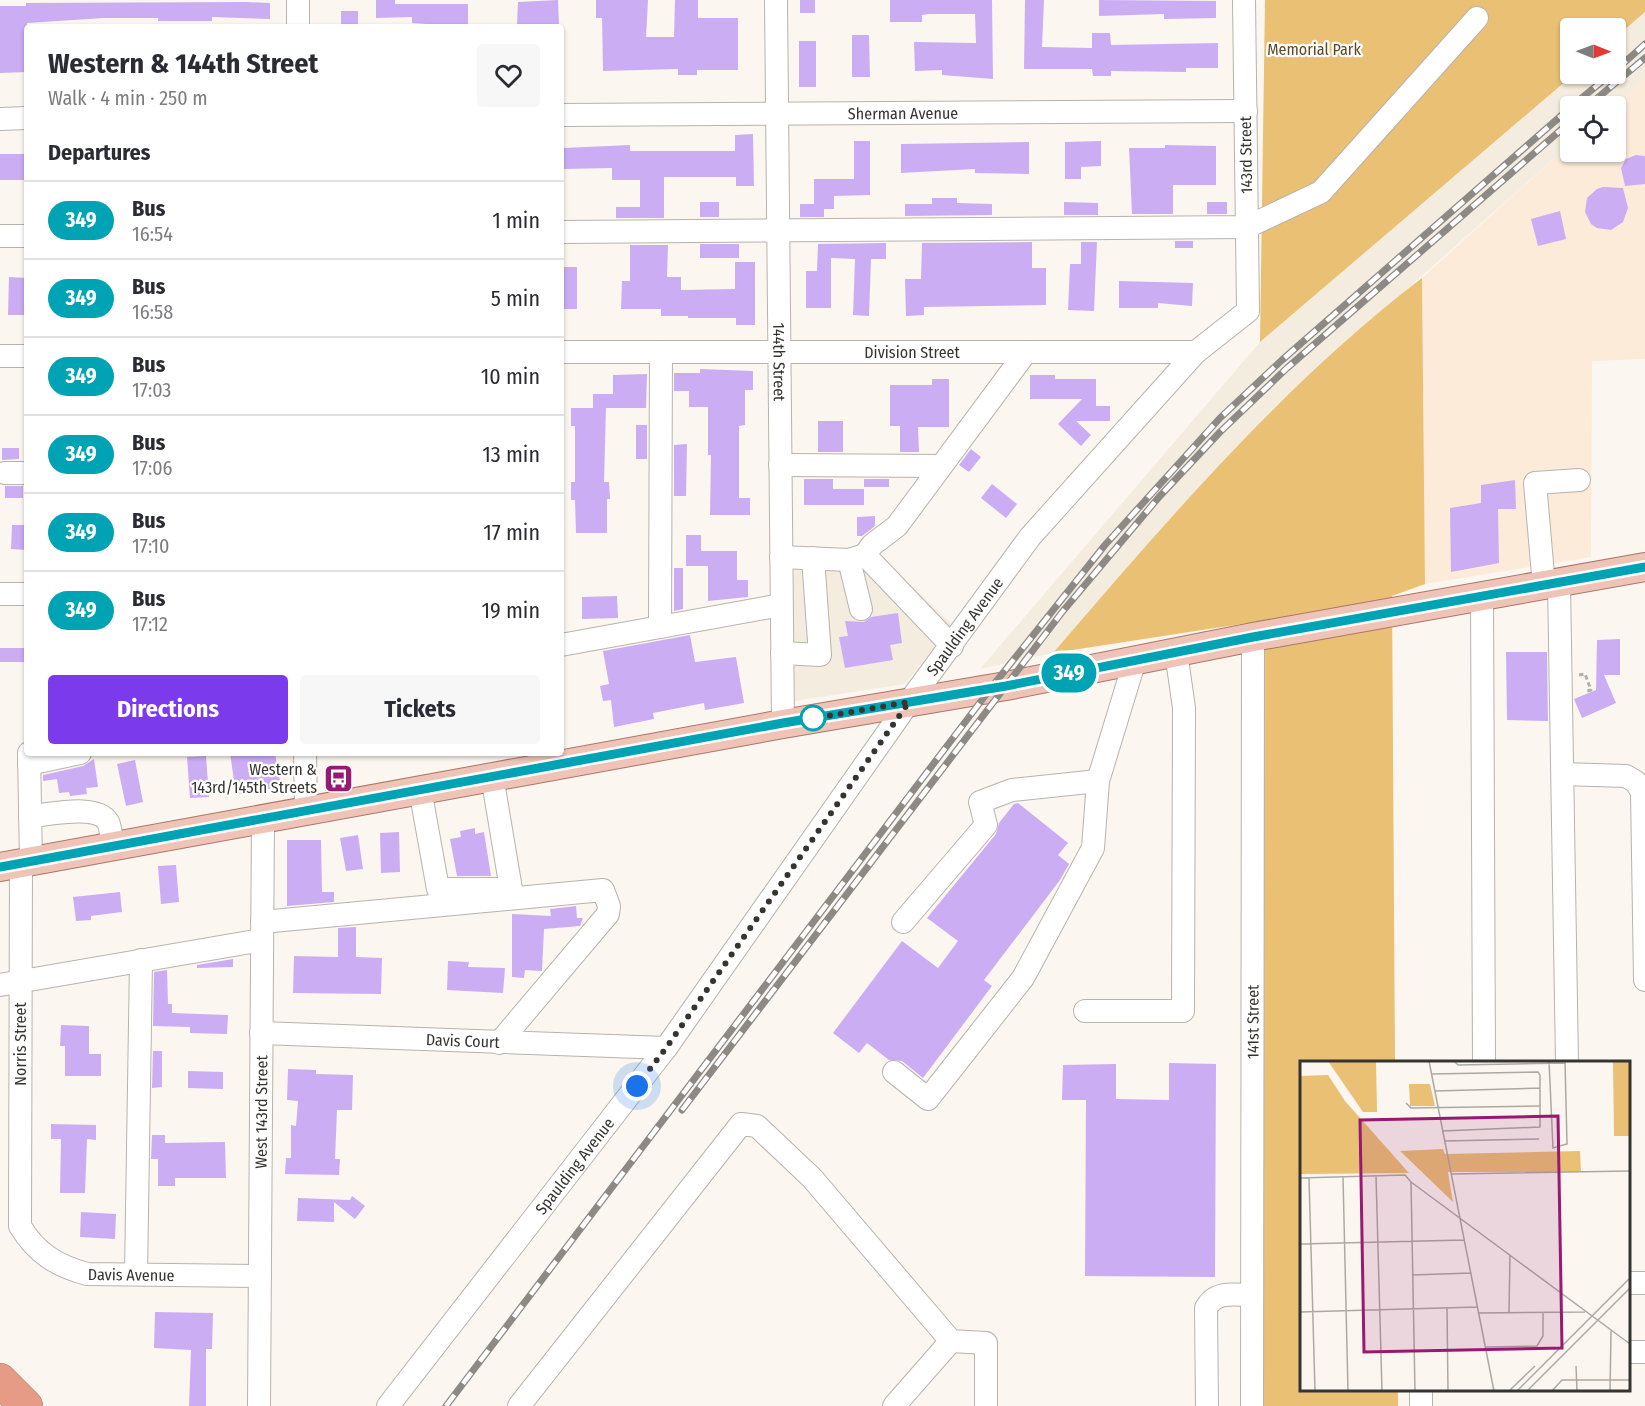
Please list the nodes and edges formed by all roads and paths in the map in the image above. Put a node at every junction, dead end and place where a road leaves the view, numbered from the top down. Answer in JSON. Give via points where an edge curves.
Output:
{"nodes":[{"id":1,"x":298,"y":0,"type":"edge"},
{"id":2,"x":776,"y":0,"type":"edge"},
{"id":3,"x":1244,"y":0,"type":"edge"},
{"id":4,"x":1478,"y":18,"type":"dead end"},
{"id":5,"x":298,"y":24,"type":"edge"},
{"id":6,"x":1246,"y":111,"type":"junction"},
{"id":7,"x":564,"y":115,"type":"edge"},
{"id":8,"x":777,"y":115,"type":"junction"},
{"id":9,"x":24,"y":118,"type":"edge"},
{"id":10,"x":0,"y":119,"type":"edge"},
{"id":11,"x":1247,"y":227,"type":"junction"},
{"id":12,"x":778,"y":230,"type":"junction"},
{"id":13,"x":564,"y":232,"type":"edge"},
{"id":14,"x":0,"y":236,"type":"edge"},
{"id":15,"x":24,"y":236,"type":"edge"},
{"id":16,"x":564,"y":352,"type":"edge"},
{"id":17,"x":661,"y":352,"type":"junction"},
{"id":18,"x":779,"y":352,"type":"junction"},
{"id":19,"x":1026,"y":352,"type":"junction"},
{"id":20,"x":1196,"y":352,"type":"junction"},
{"id":21,"x":0,"y":356,"type":"edge"},
{"id":22,"x":24,"y":356,"type":"edge"},
{"id":23,"x":780,"y":465,"type":"junction"},
{"id":24,"x":941,"y":466,"type":"junction"},
{"id":25,"x":1579,"y":480,"type":"dead end"},
{"id":26,"x":781,"y":557,"type":"junction"},
{"id":27,"x":857,"y":557,"type":"junction"},
{"id":28,"x":813,"y":558,"type":"junction"},
{"id":29,"x":1645,"y":567,"type":"edge"},
{"id":30,"x":1551,"y":585,"type":"junction"},
{"id":31,"x":0,"y":594,"type":"edge"},
{"id":32,"x":24,"y":594,"type":"edge"},
{"id":33,"x":1482,"y":597,"type":"junction"},
{"id":34,"x":782,"y":605,"type":"junction"},
{"id":35,"x":861,"y":609,"type":"dead end"},
{"id":36,"x":660,"y":627,"type":"junction"},
{"id":37,"x":1253,"y":637,"type":"junction"},
{"id":38,"x":564,"y":644,"type":"edge"},
{"id":39,"x":952,"y":646,"type":"junction"},
{"id":40,"x":1176,"y":652,"type":"junction"},
{"id":41,"x":782,"y":654,"type":"junction"},
{"id":42,"x":1135,"y":660,"type":"junction"},
{"id":43,"x":1574,"y":676,"type":"dead end"},
{"id":44,"x":1587,"y":691,"type":"dead end"},
{"id":45,"x":909,"y":702,"type":"junction"},
{"id":46,"x":783,"y":723,"type":"junction"},
{"id":47,"x":49,"y":756,"type":"edge"},
{"id":48,"x":305,"y":756,"type":"edge"},
{"id":49,"x":29,"y":758,"type":"edge"},
{"id":50,"x":545,"y":760,"type":"edge"},
{"id":51,"x":1563,"y":774,"type":"junction"},
{"id":52,"x":492,"y":776,"type":"junction"},
{"id":53,"x":1098,"y":781,"type":"junction"},
{"id":54,"x":420,"y":789,"type":"junction"},
{"id":55,"x":306,"y":809,"type":"junction"},
{"id":56,"x":30,"y":816,"type":"junction"},
{"id":57,"x":263,"y":817,"type":"junction"},
{"id":58,"x":113,"y":846,"type":"junction"},
{"id":59,"x":17,"y":864,"type":"edge"},
{"id":60,"x":903,"y":922,"type":"dead end"},
{"id":61,"x":262,"y":931,"type":"junction"},
{"id":62,"x":141,"y":960,"type":"junction"},
{"id":63,"x":1645,"y":980,"type":"edge"},
{"id":64,"x":10,"y":983,"type":"edge"},
{"id":65,"x":1084,"y":1011,"type":"dead end"},
{"id":66,"x":261,"y":1033,"type":"junction"},
{"id":67,"x":499,"y":1043,"type":"junction"},
{"id":68,"x":666,"y":1048,"type":"junction"},
{"id":69,"x":1484,"y":1061,"type":"edge"},
{"id":70,"x":1567,"y":1061,"type":"edge"},
{"id":71,"x":894,"y":1072,"type":"dead end"},
{"id":72,"x":20,"y":1226,"type":"joint"},
{"id":73,"x":136,"y":1274,"type":"junction"},
{"id":74,"x":260,"y":1276,"type":"junction"},
{"id":75,"x":1252,"y":1295,"type":"junction"},
{"id":76,"x":951,"y":1341,"type":"junction"},
{"id":77,"x":0,"y":1380,"type":"edge"},
{"id":78,"x":26,"y":1406,"type":"edge"},
{"id":79,"x":259,"y":1406,"type":"edge"},
{"id":80,"x":388,"y":1406,"type":"edge"},
{"id":81,"x":519,"y":1406,"type":"edge"},
{"id":82,"x":894,"y":1406,"type":"edge"},
{"id":83,"x":986,"y":1406,"type":"edge"},
{"id":84,"x":1207,"y":1406,"type":"edge"},
{"id":85,"x":1252,"y":1406,"type":"edge"}],
"edges":[{"from":1,"to":5,"type":"street"},
{"from":2,"to":8,"type":"street","name":"144th Street"},
{"from":3,"to":6,"type":"street","name":"143rd Street"},
{"from":4,"to":11,"type":"street","via":[[1321,192]]},
{"from":6,"to":8,"type":"street","name":"Sherman Avenue"},
{"from":6,"to":11,"type":"street","name":"143rd Street"},
{"from":7,"to":8,"type":"street","name":"Sherman Avenue"},
{"from":8,"to":12,"type":"street","name":"144th Street"},
{"from":9,"to":10,"type":"street"},
{"from":11,"to":12,"type":"street"},
{"from":11,"to":20,"type":"street","name":"143rd Street","via":[[1248,311]]},
{"from":12,"to":13,"type":"street"},
{"from":12,"to":18,"type":"street","name":"144th Street"},
{"from":14,"to":15,"type":"street"},
{"from":16,"to":17,"type":"street","name":"Division Street"},
{"from":17,"to":18,"type":"street","name":"Division Street"},
{"from":17,"to":36,"type":"street"},
{"from":18,"to":19,"type":"street","name":"Division Street"},
{"from":18,"to":23,"type":"street","name":"144th Street"},
{"from":19,"to":20,"type":"street","name":"Division Street"},
{"from":19,"to":24,"type":"street"},
{"from":20,"to":39,"type":"street","name":"Spaulding Avenue","via":[[1030,537]]},
{"from":21,"to":22,"type":"street"},
{"from":23,"to":24,"type":"street"},
{"from":23,"to":26,"type":"street","name":"144th Street"},
{"from":24,"to":27,"type":"street","via":[[897,526]]},
{"from":25,"to":30,"type":"street","via":[[1535,483]]},
{"from":26,"to":28,"type":"street"},
{"from":26,"to":34,"type":"street","name":"144th Street"},
{"from":27,"to":28,"type":"street"},
{"from":27,"to":35,"type":"street"},
{"from":27,"to":39,"type":"street"},
{"from":28,"to":41,"type":"street","via":[[820,655]]},
{"from":29,"to":30,"type":"main road"},
{"from":30,"to":33,"type":"main road"},
{"from":30,"to":51,"type":"street"},
{"from":31,"to":32,"type":"street"},
{"from":33,"to":37,"type":"main road"},
{"from":33,"to":69,"type":"street"},
{"from":34,"to":36,"type":"street"},
{"from":34,"to":41,"type":"street","name":"144th Street"},
{"from":36,"to":38,"type":"street"},
{"from":37,"to":40,"type":"main road"},
{"from":37,"to":75,"type":"street","name":"141st Street"},
{"from":39,"to":45,"type":"street","name":"Spaulding Avenue"},
{"from":40,"to":42,"type":"main road"},
{"from":40,"to":65,"type":"street","via":[[1184,708],[1183,1011]]},
{"from":41,"to":46,"type":"street","name":"144th Street"},
{"from":42,"to":45,"type":"main road"},
{"from":42,"to":53,"type":"street"},
{"from":43,"to":44,"type":"path","via":[[1585,674],[1591,690]]},
{"from":45,"to":46,"type":"main road"},
{"from":45,"to":68,"type":"street","name":"Spaulding Avenue"},
{"from":46,"to":50,"type":"main road"},
{"from":47,"to":49,"type":"street"},
{"from":48,"to":55,"type":"street"},
{"from":49,"to":56,"type":"street","name":"Norris Street"},
{"from":50,"to":52,"type":"main road"},
{"from":51,"to":63,"type":"street","via":[[1626,776],[1642,792]]},
{"from":51,"to":70,"type":"street"},
{"from":52,"to":54,"type":"main road"},
{"from":52,"to":54,"type":"street","via":[[511,889],[438,889]]},
{"from":53,"to":60,"type":"street","via":[[1012,790],[980,802],[986,825]]},
{"from":53,"to":71,"type":"street","via":[[1093,848],[1023,978],[928,1099]]},
{"from":54,"to":55,"type":"main road"},
{"from":55,"to":57,"type":"main road"},
{"from":56,"to":58,"type":"street","via":[[78,811],[102,816],[109,824]]},
{"from":56,"to":59,"type":"street","name":"Norris Street"},
{"from":57,"to":58,"type":"main road"},
{"from":57,"to":61,"type":"street","name":"West 143rd Street"},
{"from":58,"to":59,"type":"main road"},
{"from":59,"to":64,"type":"street","name":"Norris Street"},
{"from":61,"to":62,"type":"street"},
{"from":61,"to":66,"type":"street","name":"West 143rd Street"},
{"from":61,"to":67,"type":"street","via":[[603,890],[608,915]]},
{"from":62,"to":64,"type":"street"},
{"from":62,"to":73,"type":"street"},
{"from":64,"to":72,"type":"street","name":"Norris Street"},
{"from":66,"to":67,"type":"street","name":"Davis Court"},
{"from":66,"to":74,"type":"street","name":"West 143rd Street"},
{"from":67,"to":68,"type":"street","name":"Davis Court"},
{"from":68,"to":80,"type":"street","name":"Spaulding Avenue"},
{"from":72,"to":73,"type":"street","name":"Davis Avenue","via":[[32,1245],[66,1268],[87,1274]]},
{"from":73,"to":74,"type":"street","name":"Davis Avenue"},
{"from":74,"to":79,"type":"street","name":"West 143rd Street"},
{"from":75,"to":84,"type":"street","via":[[1219,1294],[1206,1308]]},
{"from":75,"to":85,"type":"street","name":"141st Street"},
{"from":76,"to":81,"type":"street","via":[[812,1178],[757,1126],[741,1124]]},
{"from":76,"to":82,"type":"street"},
{"from":76,"to":83,"type":"street","via":[[986,1343]]},
{"from":77,"to":78,"type":"highway"}]}
